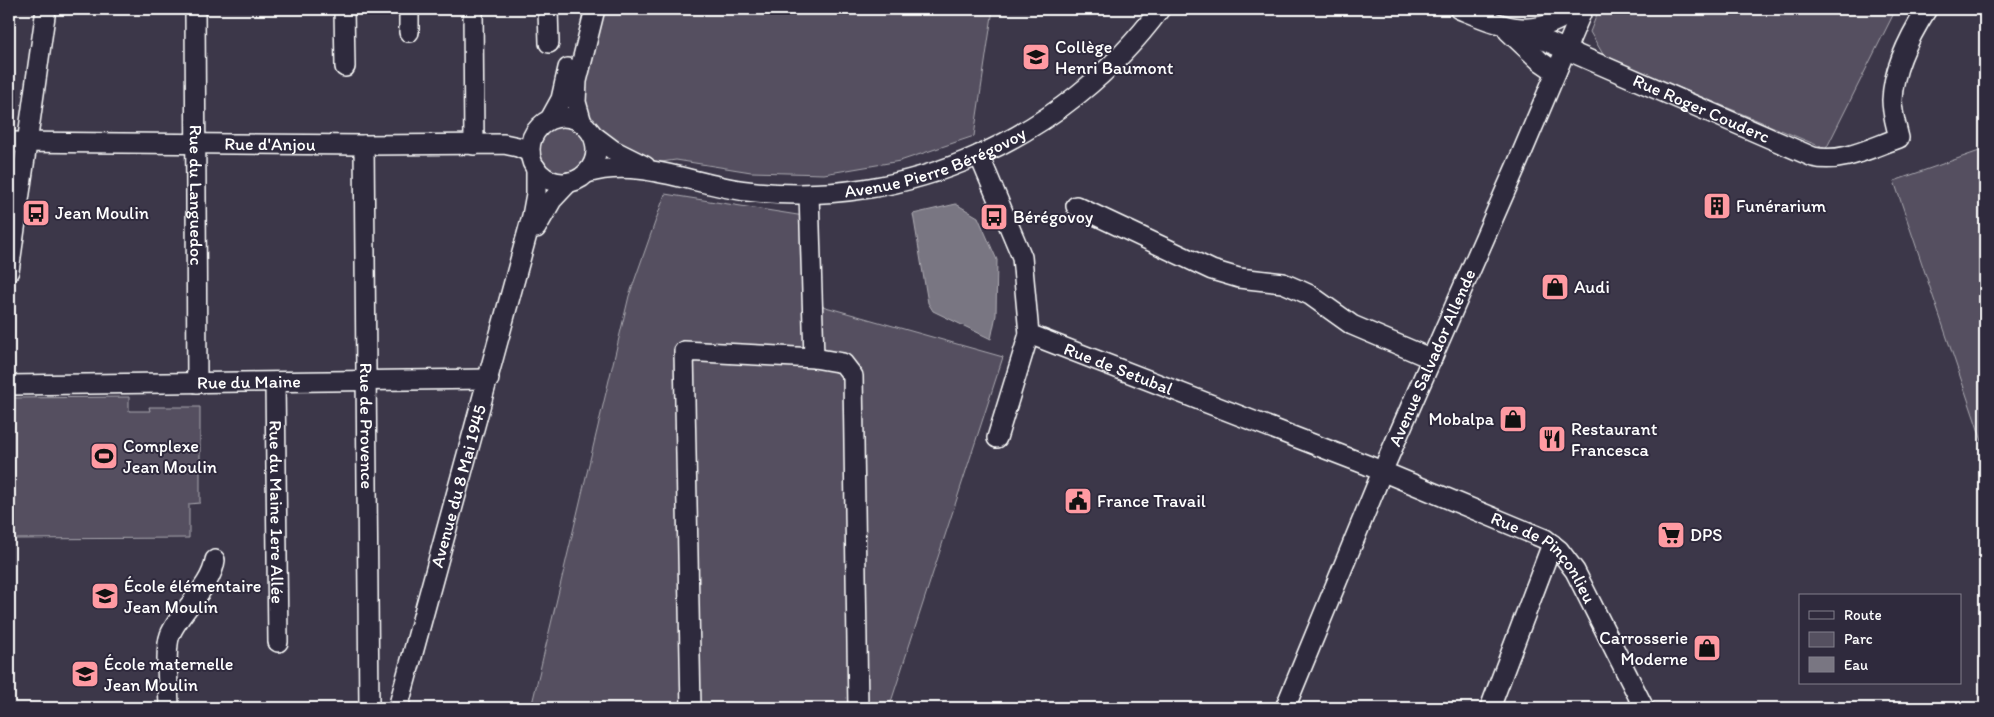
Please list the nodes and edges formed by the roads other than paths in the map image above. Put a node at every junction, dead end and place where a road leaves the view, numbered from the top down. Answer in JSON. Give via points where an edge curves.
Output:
{"nodes":[{"id":1,"x":46,"y":9,"type":"edge"},
{"id":2,"x":195,"y":9,"type":"edge"},
{"id":3,"x":344,"y":9,"type":"edge"},
{"id":4,"x":409,"y":9,"type":"edge"},
{"id":5,"x":472,"y":9,"type":"edge"},
{"id":6,"x":548,"y":9,"type":"edge"},
{"id":7,"x":1160,"y":9,"type":"edge"},
{"id":8,"x":1459,"y":9,"type":"edge"},
{"id":9,"x":1575,"y":9,"type":"edge"},
{"id":10,"x":1582,"y":9,"type":"edge"},
{"id":11,"x":1927,"y":9,"type":"edge"},
{"id":12,"x":587,"y":10,"type":"edge"},
{"id":13,"x":1509,"y":27,"type":"junction"},
{"id":14,"x":409,"y":32,"type":"dead end"},
{"id":15,"x":549,"y":43,"type":"dead end"},
{"id":16,"x":1565,"y":51,"type":"junction"},
{"id":17,"x":344,"y":67,"type":"dead end"},
{"id":18,"x":1556,"y":72,"type":"junction"},
{"id":19,"x":550,"y":119,"type":"junction"},
{"id":20,"x":587,"y":129,"type":"junction"},
{"id":21,"x":18,"y":142,"type":"edge"},
{"id":22,"x":196,"y":143,"type":"junction"},
{"id":23,"x":364,"y":145,"type":"junction"},
{"id":24,"x":474,"y":145,"type":"junction"},
{"id":25,"x":979,"y":156,"type":"junction"},
{"id":26,"x":533,"y":160,"type":"junction"},
{"id":27,"x":587,"y":173,"type":"junction"},
{"id":28,"x":664,"y":174,"type":"junction"},
{"id":29,"x":569,"y":182,"type":"junction"},
{"id":30,"x":809,"y":194,"type":"junction"},
{"id":31,"x":1076,"y":206,"type":"dead end"},
{"id":32,"x":520,"y":263,"type":"junction"},
{"id":33,"x":9,"y":271,"type":"edge"},
{"id":34,"x":1029,"y":334,"type":"junction"},
{"id":35,"x":814,"y":358,"type":"junction"},
{"id":36,"x":1432,"y":359,"type":"junction"},
{"id":37,"x":489,"y":379,"type":"junction"},
{"id":38,"x":366,"y":381,"type":"junction"},
{"id":39,"x":275,"y":382,"type":"junction"},
{"id":40,"x":197,"y":383,"type":"junction"},
{"id":41,"x":9,"y":385,"type":"edge"},
{"id":42,"x":997,"y":438,"type":"dead end"},
{"id":43,"x":1382,"y":472,"type":"junction"},
{"id":44,"x":1552,"y":544,"type":"junction"},
{"id":45,"x":215,"y":560,"type":"dead end"},
{"id":46,"x":278,"y":642,"type":"dead end"},
{"id":47,"x":169,"y":708,"type":"edge"},
{"id":48,"x":369,"y":708,"type":"edge"},
{"id":49,"x":398,"y":708,"type":"edge"},
{"id":50,"x":691,"y":708,"type":"edge"},
{"id":51,"x":858,"y":708,"type":"edge"},
{"id":52,"x":1285,"y":708,"type":"edge"},
{"id":53,"x":1490,"y":708,"type":"edge"},
{"id":54,"x":1644,"y":708,"type":"edge"}],
"edges":[{"from":1,"to":21,"type":"street"},
{"from":2,"to":22,"type":"street","name":"Rue du Languedoc"},
{"from":3,"to":17,"type":"street"},
{"from":4,"to":14,"type":"street"},
{"from":5,"to":24,"type":"street"},
{"from":6,"to":15,"type":"street"},
{"from":7,"to":25,"type":"street","name":"Avenue Pierre Bérégovoy","via":[[1126,50],[1078,95],[1026,131]]},
{"from":8,"to":13,"type":"street","name":"Rue Roger Couderc"},
{"from":9,"to":13,"type":"street","via":[[1542,27]]},
{"from":10,"to":16,"type":"street","name":"Avenue Salvador Allende"},
{"from":11,"to":16,"type":"street","name":"Rue Roger Couderc","via":[[1910,39],[1893,88],[1899,138],[1840,159],[1813,157]]},
{"from":12,"to":19,"type":"street","via":[[563,92]]},
{"from":12,"to":20,"type":"street","via":[[576,102]]},
{"from":13,"to":16,"type":"street","name":"Rue Roger Couderc"},
{"from":13,"to":18,"type":"street","via":[[1540,61]]},
{"from":16,"to":18,"type":"street","name":"Avenue Salvador Allende"},
{"from":18,"to":36,"type":"street","name":"Avenue Salvador Allende"},
{"from":19,"to":20,"type":"street","via":[[564,117]]},
{"from":19,"to":26,"type":"street","via":[[534,135]]},
{"from":20,"to":27,"type":"street","via":[[596,145],[596,155]]},
{"from":20,"to":28,"type":"street","name":"Avenue Pierre Bérégovoy","via":[[613,150]]},
{"from":21,"to":22,"type":"street","name":"Rue d'Anjou"},
{"from":21,"to":33,"type":"street"},
{"from":22,"to":23,"type":"street","name":"Rue d'Anjou"},
{"from":22,"to":40,"type":"street","name":"Rue du Languedoc"},
{"from":23,"to":24,"type":"street","name":"Rue d'Anjou"},
{"from":23,"to":38,"type":"street","name":"Rue de Provence"},
{"from":24,"to":26,"type":"street","name":"Rue d'Anjou","via":[[511,145]]},
{"from":25,"to":30,"type":"street","name":"Avenue Pierre Bérégovoy","via":[[902,182]]},
{"from":25,"to":34,"type":"street","via":[[1022,257]]},
{"from":26,"to":29,"type":"street","via":[[542,175],[551,180]]},
{"from":26,"to":32,"type":"street","name":"Avenue du 8 Mai 1945","via":[[535,203]]},
{"from":27,"to":28,"type":"street","name":"Avenue Pierre Bérégovoy","via":[[604,168],[626,168]]},
{"from":27,"to":29,"type":"street"},
{"from":28,"to":30,"type":"street","name":"Avenue Pierre Bérégovoy","via":[[747,191]]},
{"from":29,"to":32,"type":"street","name":"Avenue du 8 Mai 1945","via":[[548,206]]},
{"from":30,"to":35,"type":"street"},
{"from":31,"to":36,"type":"street","via":[[1212,270],[1239,278],[1283,283],[1297,289],[1352,325]]},
{"from":32,"to":37,"type":"street","name":"Avenue du 8 Mai 1945"},
{"from":34,"to":42,"type":"street"},
{"from":34,"to":43,"type":"street","name":"Rue de Setubal"},
{"from":35,"to":50,"type":"street","via":[[684,351]]},
{"from":35,"to":51,"type":"street","via":[[843,364],[853,376]]},
{"from":36,"to":43,"type":"street","name":"Avenue Salvador Allende"},
{"from":37,"to":38,"type":"street","name":"Rue du Maine"},
{"from":37,"to":49,"type":"street","name":"Avenue du 8 Mai 1945"},
{"from":38,"to":39,"type":"street","name":"Rue du Maine"},
{"from":38,"to":48,"type":"street","name":"Rue de Provence"},
{"from":39,"to":40,"type":"street","name":"Rue du Maine"},
{"from":39,"to":46,"type":"street","name":"Rue du Maine 1ere Allée"},
{"from":40,"to":41,"type":"street","name":"Rue du Maine"},
{"from":43,"to":44,"type":"street","name":"Rue de Pinçonlieu","via":[[1531,532]]},
{"from":43,"to":52,"type":"street","name":"Avenue Salvador Allende"},
{"from":44,"to":53,"type":"street"},
{"from":44,"to":54,"type":"street","name":"Rue de Pinçonlieu","via":[[1579,579]]},
{"from":45,"to":47,"type":"street","via":[[211,574],[171,633],[168,647]]}]}
